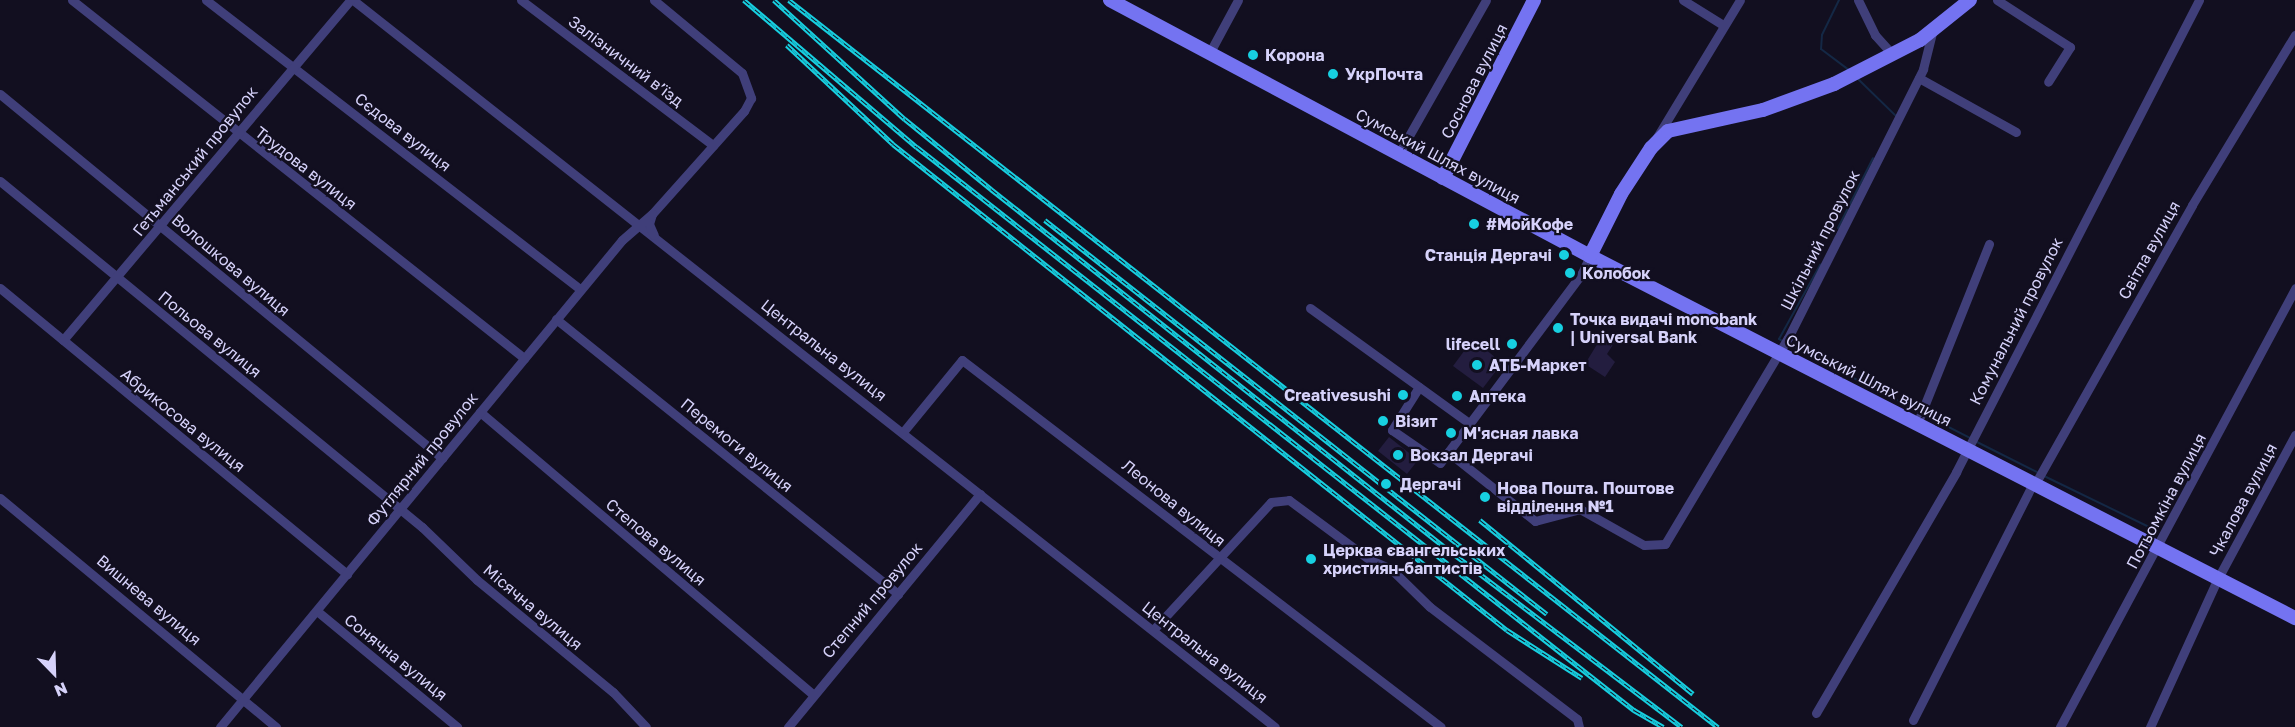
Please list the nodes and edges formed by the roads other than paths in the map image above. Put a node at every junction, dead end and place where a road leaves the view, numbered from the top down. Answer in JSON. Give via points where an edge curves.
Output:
{"nodes":[{"id":1,"x":72,"y":0,"type":"edge"},
{"id":2,"x":206,"y":0,"type":"edge"},
{"id":3,"x":352,"y":0,"type":"edge"},
{"id":4,"x":521,"y":0,"type":"edge"},
{"id":5,"x":654,"y":0,"type":"edge"},
{"id":6,"x":1110,"y":0,"type":"edge"},
{"id":7,"x":1238,"y":0,"type":"edge"},
{"id":8,"x":1486,"y":0,"type":"edge"},
{"id":9,"x":1534,"y":0,"type":"edge"},
{"id":10,"x":1683,"y":0,"type":"edge"},
{"id":11,"x":1740,"y":0,"type":"edge"},
{"id":12,"x":1858,"y":0,"type":"edge"},
{"id":13,"x":1970,"y":0,"type":"edge"},
{"id":14,"x":1997,"y":0,"type":"edge"},
{"id":15,"x":2199,"y":0,"type":"edge"},
{"id":16,"x":1723,"y":25,"type":"junction"},
{"id":17,"x":1932,"y":32,"type":"junction"},
{"id":18,"x":2295,"y":35,"type":"edge"},
{"id":19,"x":1210,"y":52,"type":"junction"},
{"id":20,"x":1893,"y":55,"type":"junction"},
{"id":21,"x":293,"y":65,"type":"junction"},
{"id":22,"x":1918,"y":78,"type":"junction"},
{"id":23,"x":2048,"y":82,"type":"dead end"},
{"id":24,"x":0,"y":94,"type":"edge"},
{"id":25,"x":237,"y":132,"type":"junction"},
{"id":26,"x":2016,"y":132,"type":"dead end"},
{"id":27,"x":714,"y":145,"type":"junction"},
{"id":28,"x":1651,"y":148,"type":"junction"},
{"id":29,"x":1398,"y":155,"type":"junction"},
{"id":30,"x":1443,"y":178,"type":"junction"},
{"id":31,"x":0,"y":181,"type":"edge"},
{"id":32,"x":652,"y":214,"type":"junction"},
{"id":33,"x":160,"y":225,"type":"junction"},
{"id":34,"x":637,"y":226,"type":"junction"},
{"id":35,"x":654,"y":235,"type":"junction"},
{"id":36,"x":1989,"y":244,"type":"dead end"},
{"id":37,"x":1590,"y":256,"type":"junction"},
{"id":38,"x":119,"y":279,"type":"junction"},
{"id":39,"x":0,"y":288,"type":"edge"},
{"id":40,"x":2295,"y":288,"type":"edge"},
{"id":41,"x":580,"y":290,"type":"junction"},
{"id":42,"x":1310,"y":308,"type":"dead end"},
{"id":43,"x":556,"y":319,"type":"junction"},
{"id":44,"x":63,"y":340,"type":"junction"},
{"id":45,"x":1779,"y":353,"type":"junction"},
{"id":46,"x":524,"y":358,"type":"junction"},
{"id":47,"x":1419,"y":387,"type":"junction"},
{"id":48,"x":480,"y":412,"type":"junction"},
{"id":49,"x":1469,"y":423,"type":"junction"},
{"id":50,"x":1917,"y":424,"type":"junction"},
{"id":51,"x":903,"y":432,"type":"junction"},
{"id":52,"x":2295,"y":435,"type":"edge"},
{"id":53,"x":1967,"y":449,"type":"junction"},
{"id":54,"x":1448,"y":452,"type":"junction"},
{"id":55,"x":442,"y":458,"type":"junction"},
{"id":56,"x":2034,"y":483,"type":"junction"},
{"id":57,"x":980,"y":494,"type":"junction"},
{"id":58,"x":0,"y":498,"type":"edge"},
{"id":59,"x":400,"y":510,"type":"junction"},
{"id":60,"x":2158,"y":546,"type":"junction"},
{"id":61,"x":1218,"y":558,"type":"junction"},
{"id":62,"x":347,"y":574,"type":"junction"},
{"id":63,"x":2217,"y":580,"type":"junction"},
{"id":64,"x":898,"y":594,"type":"junction"},
{"id":65,"x":316,"y":611,"type":"junction"},
{"id":66,"x":2295,"y":618,"type":"edge"},
{"id":67,"x":1153,"y":630,"type":"junction"},
{"id":68,"x":812,"y":694,"type":"junction"},
{"id":69,"x":244,"y":699,"type":"junction"},
{"id":70,"x":1816,"y":713,"type":"dead end"},
{"id":71,"x":1912,"y":720,"type":"dead end"},
{"id":72,"x":220,"y":727,"type":"edge"},
{"id":73,"x":276,"y":727,"type":"edge"},
{"id":74,"x":457,"y":727,"type":"edge"},
{"id":75,"x":646,"y":727,"type":"edge"},
{"id":76,"x":788,"y":727,"type":"edge"},
{"id":77,"x":1275,"y":727,"type":"edge"},
{"id":78,"x":1441,"y":727,"type":"edge"},
{"id":79,"x":1580,"y":727,"type":"edge"},
{"id":80,"x":2060,"y":727,"type":"edge"},
{"id":81,"x":2150,"y":727,"type":"edge"}],
"edges":[{"from":1,"to":25,"type":"street","name":"Трудова вулиця"},
{"from":2,"to":21,"type":"street","name":"Сєдова вулиця"},
{"from":3,"to":21,"type":"street","name":"Гетьманський провулок"},
{"from":3,"to":34,"type":"street","name":"Центральна вулиця"},
{"from":4,"to":27,"type":"street","name":"Залізничний в’їзд"},
{"from":5,"to":27,"type":"street","name":"Футлярний провулок","via":[[723,54],[749,87],[751,98],[744,111]]},
{"from":6,"to":19,"type":"main road","name":"Сумський Шлях вулиця"},
{"from":7,"to":19,"type":"street"},
{"from":8,"to":29,"type":"street"},
{"from":9,"to":30,"type":"main road","name":"Соснова вулиця"},
{"from":10,"to":16,"type":"street"},
{"from":11,"to":16,"type":"street"},
{"from":12,"to":20,"type":"street","via":[[1875,35]]},
{"from":13,"to":17,"type":"main road"},
{"from":14,"to":23,"type":"street","via":[[2070,47]]},
{"from":15,"to":53,"type":"street","name":"Комунальний провулок"},
{"from":16,"to":28,"type":"street"},
{"from":17,"to":20,"type":"main road"},
{"from":17,"to":22,"type":"street","name":"Шкільний провулок"},
{"from":18,"to":56,"type":"street","name":"Світла вулиця","via":[[2192,205]]},
{"from":19,"to":29,"type":"main road","name":"Сумський Шлях вулиця"},
{"from":20,"to":28,"type":"main road","via":[[1763,110],[1668,131]]},
{"from":21,"to":25,"type":"street","name":"Гетьманський провулок"},
{"from":21,"to":41,"type":"street","name":"Сєдова вулиця"},
{"from":22,"to":26,"type":"street"},
{"from":22,"to":45,"type":"street","name":"Шкільний провулок"},
{"from":24,"to":33,"type":"street","name":"Волошкова вулиця"},
{"from":25,"to":33,"type":"street","name":"Гетьманський провулок"},
{"from":25,"to":46,"type":"street","name":"Трудова вулиця"},
{"from":27,"to":32,"type":"street","name":"Футлярний провулок"},
{"from":28,"to":37,"type":"main road"},
{"from":29,"to":30,"type":"main road","name":"Сумський Шлях вулиця"},
{"from":30,"to":37,"type":"main road","name":"Сумський Шлях вулиця"},
{"from":31,"to":38,"type":"street","name":"Польова вулиця"},
{"from":32,"to":34,"type":"street","name":"Футлярний провулок"},
{"from":32,"to":35,"type":"street","via":[[649,224]]},
{"from":33,"to":38,"type":"street","name":"Гетьманський провулок"},
{"from":33,"to":55,"type":"street","name":"Волошкова вулиця"},
{"from":34,"to":35,"type":"street","name":"Центральна вулиця"},
{"from":34,"to":41,"type":"street","name":"Футлярний провулок"},
{"from":35,"to":51,"type":"street","name":"Центральна вулиця"},
{"from":36,"to":50,"type":"street"},
{"from":37,"to":45,"type":"main road","name":"Сумський Шлях вулиця"},
{"from":37,"to":49,"type":"street","via":[[1582,273]]},
{"from":38,"to":44,"type":"street","name":"Гетьманський провулок"},
{"from":38,"to":59,"type":"street","name":"Польова вулиця"},
{"from":39,"to":44,"type":"street","name":"Абрикосова вулиця"},
{"from":40,"to":60,"type":"street","name":"Потьомкіна вулиця"},
{"from":41,"to":43,"type":"street","name":"Футлярний провулок"},
{"from":42,"to":47,"type":"street"},
{"from":43,"to":46,"type":"street","name":"Футлярний провулок"},
{"from":43,"to":64,"type":"street","name":"Перемоги вулиця"},
{"from":44,"to":62,"type":"street","name":"Абрикосова вулиця"},
{"from":45,"to":50,"type":"main road","name":"Сумський Шлях вулиця"},
{"from":45,"to":54,"type":"street","name":"Шкільний провулок","via":[[1665,544],[1644,545],[1580,509],[1564,510],[1535,521]]},
{"from":46,"to":48,"type":"street","name":"Футлярний провулок"},
{"from":47,"to":49,"type":"street"},
{"from":47,"to":54,"type":"street","via":[[1392,430],[1440,463]]},
{"from":48,"to":55,"type":"street","name":"Футлярний провулок"},
{"from":48,"to":68,"type":"street","name":"Степова вулиця"},
{"from":49,"to":54,"type":"street"},
{"from":50,"to":53,"type":"main road","name":"Сумський Шлях вулиця"},
{"from":51,"to":57,"type":"street","name":"Центральна вулиця"},
{"from":51,"to":61,"type":"street","name":"Леонова вулиця","via":[[962,360]]},
{"from":52,"to":63,"type":"street","name":"Чкалова вулиця"},
{"from":53,"to":56,"type":"main road","name":"Сумський Шлях вулиця"},
{"from":53,"to":70,"type":"street","name":"Комунальний провулок"},
{"from":55,"to":59,"type":"street","name":"Футлярний провулок"},
{"from":56,"to":60,"type":"main road","name":"Сумський Шлях вулиця"},
{"from":56,"to":71,"type":"street","name":"Світла вулиця"},
{"from":57,"to":64,"type":"street","name":"Степний провулок"},
{"from":57,"to":67,"type":"street","name":"Центральна вулиця"},
{"from":58,"to":69,"type":"street","name":"Вишнева вулиця"},
{"from":59,"to":62,"type":"street","name":"Футлярний провулок"},
{"from":59,"to":75,"type":"street","name":"Місячна вулиця","via":[[613,692]]},
{"from":60,"to":63,"type":"main road","name":"Сумський Шлях вулиця"},
{"from":60,"to":80,"type":"street","name":"Потьомкіна вулиця"},
{"from":61,"to":67,"type":"street"},
{"from":61,"to":78,"type":"street","name":"Леонова вулиця"},
{"from":61,"to":79,"type":"street","via":[[1280,498],[1370,560],[1391,569],[1430,607],[1577,719]]},
{"from":62,"to":65,"type":"street","name":"Футлярний провулок"},
{"from":63,"to":66,"type":"main road","name":"Сумський Шлях вулиця"},
{"from":63,"to":81,"type":"street","name":"Чкалова вулиця"},
{"from":64,"to":68,"type":"street","name":"Степний провулок"},
{"from":65,"to":69,"type":"street","name":"Футлярний провулок"},
{"from":65,"to":74,"type":"street","name":"Сонячна вулиця"},
{"from":67,"to":77,"type":"street","name":"Центральна вулиця"},
{"from":68,"to":76,"type":"street","name":"Степний провулок"},
{"from":69,"to":72,"type":"street","name":"Футлярний провулок"},
{"from":69,"to":73,"type":"street","name":"Вишнева вулиця"}]}
